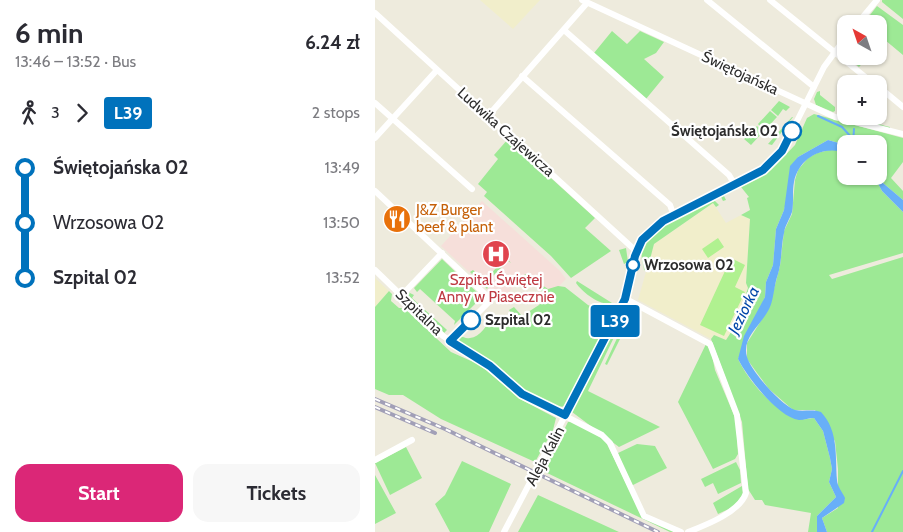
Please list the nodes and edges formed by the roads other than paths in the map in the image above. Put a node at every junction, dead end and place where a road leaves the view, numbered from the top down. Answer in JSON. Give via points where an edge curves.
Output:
{"nodes":[{"id":1,"x":707,"y":0,"type":"edge"},
{"id":2,"x":770,"y":0,"type":"edge"},
{"id":3,"x":876,"y":0,"type":"edge"},
{"id":4,"x":585,"y":2,"type":"edge"},
{"id":5,"x":375,"y":13,"type":"edge"},
{"id":6,"x":864,"y":15,"type":"edge"},
{"id":7,"x":564,"y":30,"type":"junction"},
{"id":8,"x":837,"y":49,"type":"edge"},
{"id":9,"x":835,"y":52,"type":"junction"},
{"id":10,"x":437,"y":70,"type":"junction"},
{"id":11,"x":863,"y":75,"type":"edge"},
{"id":12,"x":522,"y":76,"type":"junction"},
{"id":13,"x":814,"y":87,"type":"junction"},
{"id":14,"x":887,"y":94,"type":"edge"},
{"id":15,"x":375,"y":103,"type":"edge"},
{"id":16,"x":805,"y":104,"type":"junction"},
{"id":17,"x":903,"y":107,"type":"edge"},
{"id":18,"x":488,"y":116,"type":"junction"},
{"id":19,"x":393,"y":119,"type":"junction"},
{"id":20,"x":903,"y":134,"type":"edge"},
{"id":21,"x":375,"y":138,"type":"edge"},
{"id":22,"x":735,"y":185,"type":"junction"},
{"id":23,"x":472,"y":189,"type":"dead end"},
{"id":24,"x":375,"y":191,"type":"edge"},
{"id":25,"x":674,"y":216,"type":"junction"},
{"id":26,"x":636,"y":251,"type":"junction"},
{"id":27,"x":441,"y":253,"type":"junction"},
{"id":28,"x":375,"y":270,"type":"edge"},
{"id":29,"x":401,"y":296,"type":"junction"},
{"id":30,"x":625,"y":299,"type":"junction"},
{"id":31,"x":450,"y":341,"type":"junction"},
{"id":32,"x":565,"y":415,"type":"junction"},
{"id":33,"x":412,"y":440,"type":"dead end"},
{"id":34,"x":375,"y":460,"type":"edge"},
{"id":35,"x":504,"y":532,"type":"edge"},
{"id":36,"x":681,"y":532,"type":"edge"},
{"id":37,"x":688,"y":532,"type":"edge"}],
"edges":[{"from":1,"to":13,"type":"street"},
{"from":2,"to":9,"type":"street"},
{"from":3,"to":6,"type":"street"},
{"from":4,"to":7,"type":"street"},
{"from":4,"to":16,"type":"street","name":"Świętojańska"},
{"from":5,"to":10,"type":"street","name":"Ludwika Czajewicza"},
{"from":7,"to":12,"type":"street"},
{"from":7,"to":22,"type":"street","via":[[729,175]]},
{"from":8,"to":9,"type":"street","name":"Aleja Kalin"},
{"from":9,"to":11,"type":"street"},
{"from":9,"to":13,"type":"street","name":"Aleja Kalin"},
{"from":10,"to":18,"type":"street","name":"Ludwika Czajewicza"},
{"from":10,"to":19,"type":"street"},
{"from":12,"to":18,"type":"street"},
{"from":12,"to":25,"type":"street","via":[[670,205]]},
{"from":13,"to":16,"type":"street","name":"Aleja Kalin"},
{"from":14,"to":17,"type":"street"},
{"from":15,"to":19,"type":"street"},
{"from":16,"to":20,"type":"street","name":"Świętojańska","via":[[845,121]]},
{"from":16,"to":22,"type":"street","name":"Aleja Kalin","via":[[782,151],[763,170]]},
{"from":18,"to":26,"type":"street","name":"Ludwika Czajewicza"},
{"from":19,"to":21,"type":"street"},
{"from":19,"to":23,"type":"street"},
{"from":22,"to":25,"type":"street","name":"Aleja Kalin"},
{"from":24,"to":27,"type":"street"},
{"from":25,"to":26,"type":"street","name":"Aleja Kalin","via":[[652,229]]},
{"from":26,"to":30,"type":"street","name":"Aleja Kalin"},
{"from":27,"to":29,"type":"street"},
{"from":27,"to":31,"type":"street","via":[[485,293],[487,304]]},
{"from":28,"to":29,"type":"street","name":"Szpitalna"},
{"from":29,"to":31,"type":"street","name":"Szpitalna"},
{"from":30,"to":32,"type":"street","name":"Aleja Kalin"},
{"from":30,"to":37,"type":"street","via":[[708,341],[737,415],[746,493],[738,506]]},
{"from":31,"to":32,"type":"street","name":"Szpitalna","via":[[490,366],[522,394]]},
{"from":32,"to":35,"type":"street","name":"Aleja Kalin"},
{"from":32,"to":36,"type":"street","name":"Szpitalna","via":[[603,435],[610,443],[646,517]]},
{"from":33,"to":34,"type":"street"}]}
